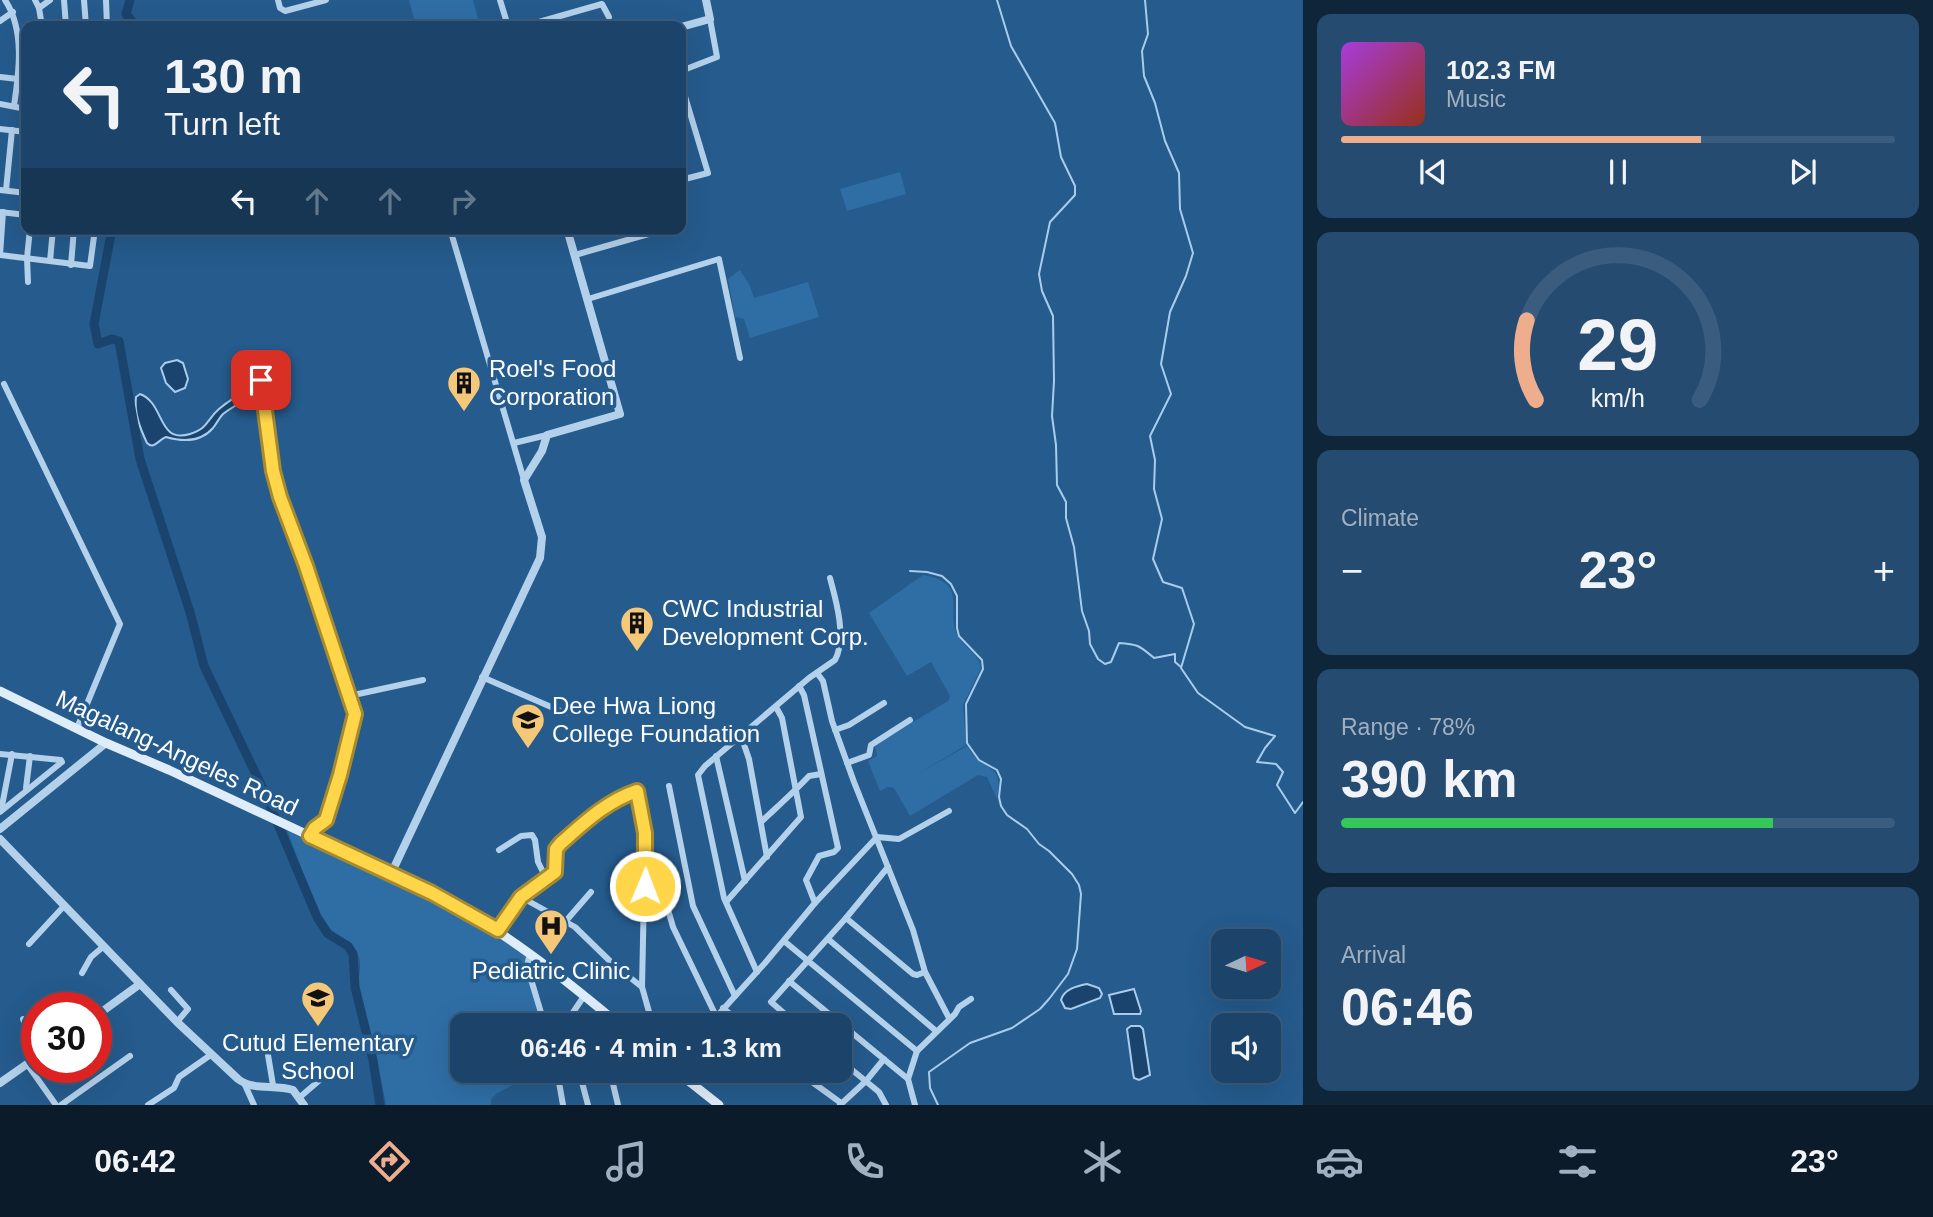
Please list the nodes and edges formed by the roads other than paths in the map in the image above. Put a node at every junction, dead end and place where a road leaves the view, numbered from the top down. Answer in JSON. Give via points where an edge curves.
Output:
{"nodes":[{"id":1,"x":5,"y":0,"type":"edge"},
{"id":2,"x":35,"y":0,"type":"edge"},
{"id":3,"x":50,"y":0,"type":"edge"},
{"id":4,"x":64,"y":0,"type":"edge"},
{"id":5,"x":84,"y":0,"type":"edge"},
{"id":6,"x":106,"y":0,"type":"edge"},
{"id":7,"x":326,"y":0,"type":"edge"},
{"id":8,"x":500,"y":0,"type":"edge"},
{"id":9,"x":706,"y":0,"type":"edge"},
{"id":10,"x":278,"y":2,"type":"edge"},
{"id":11,"x":303,"y":3,"type":"edge"},
{"id":12,"x":39,"y":8,"type":"junction"},
{"id":13,"x":13,"y":12,"type":"junction"},
{"id":14,"x":609,"y":17,"type":"dead end"},
{"id":15,"x":710,"y":19,"type":"junction"},
{"id":16,"x":0,"y":21,"type":"edge"},
{"id":17,"x":40,"y":21,"type":"edge"},
{"id":18,"x":66,"y":21,"type":"edge"},
{"id":19,"x":86,"y":21,"type":"edge"},
{"id":20,"x":107,"y":21,"type":"edge"},
{"id":21,"x":506,"y":21,"type":"edge"},
{"id":22,"x":542,"y":21,"type":"edge"},
{"id":23,"x":686,"y":26,"type":"edge"},
{"id":24,"x":686,"y":69,"type":"edge"},
{"id":25,"x":0,"y":78,"type":"edge"},
{"id":26,"x":18,"y":79,"type":"junction"},
{"id":27,"x":686,"y":100,"type":"edge"},
{"id":28,"x":0,"y":104,"type":"edge"},
{"id":29,"x":14,"y":106,"type":"junction"},
{"id":30,"x":21,"y":108,"type":"edge"},
{"id":31,"x":0,"y":129,"type":"edge"},
{"id":32,"x":12,"y":130,"type":"junction"},
{"id":33,"x":21,"y":131,"type":"edge"},
{"id":34,"x":0,"y":149,"type":"edge"},
{"id":35,"x":10,"y":150,"type":"junction"},
{"id":36,"x":4,"y":170,"type":"edge"},
{"id":37,"x":686,"y":179,"type":"edge"},
{"id":38,"x":3,"y":190,"type":"edge"},
{"id":39,"x":21,"y":192,"type":"edge"},
{"id":40,"x":2,"y":212,"type":"edge"},
{"id":41,"x":21,"y":214,"type":"edge"},
{"id":42,"x":1,"y":234,"type":"edge"},
{"id":43,"x":29,"y":235,"type":"edge"},
{"id":44,"x":52,"y":235,"type":"edge"},
{"id":45,"x":74,"y":235,"type":"edge"},
{"id":46,"x":94,"y":235,"type":"edge"},
{"id":47,"x":452,"y":235,"type":"edge"},
{"id":48,"x":569,"y":235,"type":"edge"},
{"id":49,"x":645,"y":235,"type":"edge"},
{"id":50,"x":0,"y":255,"type":"edge"},
{"id":51,"x":575,"y":255,"type":"junction"},
{"id":52,"x":27,"y":258,"type":"junction"},
{"id":53,"x":50,"y":261,"type":"junction"},
{"id":54,"x":71,"y":265,"type":"junction"},
{"id":55,"x":28,"y":282,"type":"dead end"},
{"id":56,"x":588,"y":299,"type":"junction"},
{"id":57,"x":740,"y":358,"type":"dead end"},
{"id":58,"x":261,"y":380,"type":"dead end"},
{"id":59,"x":0,"y":392,"type":"edge"},
{"id":60,"x":547,"y":435,"type":"junction"},
{"id":61,"x":514,"y":443,"type":"junction"},
{"id":62,"x":519,"y":458,"type":"junction"},
{"id":63,"x":534,"y":464,"type":"junction"},
{"id":64,"x":524,"y":480,"type":"junction"},
{"id":65,"x":830,"y":578,"type":"dead end"},
{"id":66,"x":817,"y":673,"type":"junction"},
{"id":67,"x":482,"y":677,"type":"junction"},
{"id":68,"x":423,"y":680,"type":"dead end"},
{"id":69,"x":799,"y":686,"type":"junction"},
{"id":70,"x":0,"y":691,"type":"edge"},
{"id":71,"x":349,"y":696,"type":"junction"},
{"id":72,"x":884,"y":703,"type":"dead end"},
{"id":73,"x":776,"y":707,"type":"junction"},
{"id":74,"x":565,"y":712,"type":"dead end"},
{"id":75,"x":910,"y":720,"type":"dead end"},
{"id":76,"x":78,"y":728,"type":"junction"},
{"id":77,"x":835,"y":730,"type":"junction"},
{"id":78,"x":741,"y":736,"type":"junction"},
{"id":79,"x":104,"y":743,"type":"junction"},
{"id":80,"x":0,"y":754,"type":"edge"},
{"id":81,"x":12,"y":754,"type":"junction"},
{"id":82,"x":30,"y":756,"type":"junction"},
{"id":83,"x":716,"y":756,"type":"junction"},
{"id":84,"x":847,"y":763,"type":"junction"},
{"id":85,"x":821,"y":774,"type":"junction"},
{"id":86,"x":669,"y":786,"type":"dead end"},
{"id":87,"x":26,"y":789,"type":"junction"},
{"id":88,"x":796,"y":789,"type":"junction"},
{"id":89,"x":1,"y":811,"type":"edge"},
{"id":90,"x":949,"y":811,"type":"dead end"},
{"id":91,"x":761,"y":822,"type":"junction"},
{"id":92,"x":0,"y":827,"type":"edge"},
{"id":93,"x":306,"y":834,"type":"junction"},
{"id":94,"x":877,"y":837,"type":"junction"},
{"id":95,"x":0,"y":839,"type":"edge"},
{"id":96,"x":499,"y":849,"type":"dead end"},
{"id":97,"x":767,"y":858,"type":"junction"},
{"id":98,"x":888,"y":867,"type":"junction"},
{"id":99,"x":391,"y":874,"type":"junction"},
{"id":100,"x":546,"y":878,"type":"junction"},
{"id":101,"x":745,"y":881,"type":"junction"},
{"id":102,"x":591,"y":892,"type":"dead end"},
{"id":103,"x":521,"y":897,"type":"junction"},
{"id":104,"x":665,"y":899,"type":"dead end"},
{"id":105,"x":726,"y":902,"type":"junction"},
{"id":106,"x":815,"y":903,"type":"junction"},
{"id":107,"x":64,"y":906,"type":"junction"},
{"id":108,"x":846,"y":918,"type":"junction"},
{"id":109,"x":565,"y":922,"type":"junction"},
{"id":110,"x":498,"y":930,"type":"junction"},
{"id":111,"x":828,"y":939,"type":"junction"},
{"id":112,"x":784,"y":940,"type":"junction"},
{"id":113,"x":29,"y":944,"type":"dead end"},
{"id":114,"x":104,"y":946,"type":"junction"},
{"id":115,"x":530,"y":953,"type":"junction"},
{"id":116,"x":807,"y":959,"type":"junction"},
{"id":117,"x":757,"y":972,"type":"junction"},
{"id":118,"x":925,"y":972,"type":"junction"},
{"id":119,"x":82,"y":973,"type":"dead end"},
{"id":120,"x":789,"y":981,"type":"junction"},
{"id":121,"x":140,"y":984,"type":"junction"},
{"id":122,"x":642,"y":986,"type":"junction"},
{"id":123,"x":171,"y":990,"type":"dead end"},
{"id":124,"x":584,"y":996,"type":"junction"},
{"id":125,"x":735,"y":996,"type":"junction"},
{"id":126,"x":971,"y":999,"type":"dead end"},
{"id":127,"x":112,"y":1004,"type":"edge"},
{"id":128,"x":723,"y":1008,"type":"junction"},
{"id":129,"x":541,"y":1013,"type":"edge"},
{"id":130,"x":573,"y":1013,"type":"edge"},
{"id":131,"x":603,"y":1013,"type":"edge"},
{"id":132,"x":649,"y":1013,"type":"edge"},
{"id":133,"x":715,"y":1013,"type":"edge"},
{"id":134,"x":719,"y":1013,"type":"edge"},
{"id":135,"x":729,"y":1013,"type":"edge"},
{"id":136,"x":784,"y":1013,"type":"edge"},
{"id":137,"x":949,"y":1018,"type":"junction"},
{"id":138,"x":177,"y":1022,"type":"junction"},
{"id":139,"x":936,"y":1031,"type":"junction"},
{"id":140,"x":918,"y":1051,"type":"junction"},
{"id":141,"x":212,"y":1054,"type":"junction"},
{"id":142,"x":268,"y":1055,"type":"dead end"},
{"id":143,"x":130,"y":1056,"type":"dead end"},
{"id":144,"x":884,"y":1059,"type":"junction"},
{"id":145,"x":21,"y":1068,"type":"edge"},
{"id":146,"x":852,"y":1070,"type":"edge"},
{"id":147,"x":328,"y":1073,"type":"dead end"},
{"id":148,"x":908,"y":1079,"type":"junction"},
{"id":149,"x":866,"y":1081,"type":"junction"},
{"id":150,"x":0,"y":1083,"type":"edge"},
{"id":151,"x":42,"y":1083,"type":"edge"},
{"id":152,"x":560,"y":1083,"type":"edge"},
{"id":153,"x":582,"y":1083,"type":"edge"},
{"id":154,"x":613,"y":1083,"type":"edge"},
{"id":155,"x":691,"y":1083,"type":"edge"},
{"id":156,"x":813,"y":1083,"type":"edge"},
{"id":157,"x":246,"y":1084,"type":"junction"},
{"id":158,"x":272,"y":1086,"type":"junction"},
{"id":159,"x":302,"y":1101,"type":"edge"},
{"id":160,"x":564,"y":1103,"type":"edge"},
{"id":161,"x":841,"y":1104,"type":"edge"},
{"id":162,"x":59,"y":1105,"type":"edge"},
{"id":163,"x":148,"y":1105,"type":"edge"},
{"id":164,"x":254,"y":1105,"type":"edge"},
{"id":165,"x":588,"y":1105,"type":"edge"},
{"id":166,"x":618,"y":1105,"type":"edge"},
{"id":167,"x":719,"y":1105,"type":"edge"},
{"id":168,"x":886,"y":1105,"type":"edge"},
{"id":169,"x":915,"y":1105,"type":"edge"}],
"edges":[{"from":1,"to":13,"type":"street"},
{"from":2,"to":12,"type":"street"},
{"from":3,"to":12,"type":"street"},
{"from":4,"to":18,"type":"street"},
{"from":5,"to":19,"type":"street"},
{"from":6,"to":20,"type":"street"},
{"from":7,"to":11,"type":"street"},
{"from":8,"to":21,"type":"street"},
{"from":9,"to":15,"type":"street"},
{"from":10,"to":11,"type":"street","via":[[285,10]]},
{"from":12,"to":17,"type":"street"},
{"from":13,"to":16,"type":"street"},
{"from":13,"to":26,"type":"street"},
{"from":14,"to":22,"type":"street","via":[[602,4]]},
{"from":15,"to":23,"type":"street"},
{"from":15,"to":24,"type":"street","via":[[717,57]]},
{"from":25,"to":26,"type":"street"},
{"from":26,"to":29,"type":"street"},
{"from":27,"to":37,"type":"street","via":[[708,173]]},
{"from":28,"to":29,"type":"street"},
{"from":29,"to":30,"type":"street"},
{"from":31,"to":32,"type":"street"},
{"from":32,"to":33,"type":"street"},
{"from":32,"to":35,"type":"street"},
{"from":34,"to":35,"type":"street"},
{"from":35,"to":36,"type":"street"},
{"from":36,"to":38,"type":"street"},
{"from":38,"to":39,"type":"street"},
{"from":40,"to":41,"type":"street"},
{"from":40,"to":42,"type":"street"},
{"from":42,"to":50,"type":"street"},
{"from":43,"to":52,"type":"street"},
{"from":44,"to":53,"type":"street"},
{"from":45,"to":54,"type":"street"},
{"from":46,"to":54,"type":"street","via":[[92,265]]},
{"from":47,"to":61,"type":"street"},
{"from":48,"to":51,"type":"street"},
{"from":49,"to":51,"type":"street"},
{"from":50,"to":52,"type":"street"},
{"from":51,"to":56,"type":"street"},
{"from":52,"to":53,"type":"street"},
{"from":52,"to":55,"type":"street"},
{"from":53,"to":54,"type":"street"},
{"from":56,"to":57,"type":"street","via":[[719,259]]},
{"from":56,"to":60,"type":"street","via":[[620,414]]},
{"from":58,"to":71,"type":"street","via":[[280,497]]},
{"from":59,"to":76,"type":"street","via":[[4,384],[120,624]]},
{"from":60,"to":61,"type":"street"},
{"from":60,"to":63,"type":"street"},
{"from":61,"to":62,"type":"street"},
{"from":62,"to":63,"type":"street"},
{"from":62,"to":64,"type":"street"},
{"from":63,"to":64,"type":"street"},
{"from":64,"to":67,"type":"street","via":[[543,547]]},
{"from":65,"to":66,"type":"street","via":[[841,616],[838,654]]},
{"from":66,"to":69,"type":"street"},
{"from":66,"to":77,"type":"street"},
{"from":67,"to":74,"type":"street"},
{"from":67,"to":99,"type":"street"},
{"from":68,"to":71,"type":"street"},
{"from":69,"to":73,"type":"street"},
{"from":69,"to":85,"type":"street"},
{"from":70,"to":76,"type":"main road","name":"Magalang-Angeles Road"},
{"from":71,"to":93,"type":"street","via":[[355,714],[326,820]]},
{"from":72,"to":77,"type":"street"},
{"from":73,"to":78,"type":"street"},
{"from":73,"to":88,"type":"street"},
{"from":75,"to":84,"type":"street","via":[[871,745],[867,757]]},
{"from":76,"to":79,"type":"main road","name":"Magalang-Angeles Road"},
{"from":77,"to":84,"type":"street"},
{"from":78,"to":83,"type":"street"},
{"from":78,"to":91,"type":"street"},
{"from":79,"to":92,"type":"street"},
{"from":79,"to":93,"type":"main road","name":"Magalang-Angeles Road"},
{"from":80,"to":81,"type":"street"},
{"from":81,"to":82,"type":"street"},
{"from":81,"to":89,"type":"street"},
{"from":82,"to":87,"type":"street"},
{"from":82,"to":87,"type":"street","via":[[62,762]]},
{"from":83,"to":101,"type":"street"},
{"from":83,"to":105,"type":"street","via":[[698,778]]},
{"from":84,"to":94,"type":"street"},
{"from":85,"to":88,"type":"street","via":[[809,776]]},
{"from":85,"to":106,"type":"street","via":[[838,850],[819,856],[806,880]]},
{"from":86,"to":125,"type":"street","via":[[694,906]]},
{"from":87,"to":89,"type":"street"},
{"from":88,"to":91,"type":"street"},
{"from":88,"to":97,"type":"street","via":[[801,817]]},
{"from":90,"to":94,"type":"street","via":[[899,839]]},
{"from":91,"to":97,"type":"street"},
{"from":93,"to":99,"type":"main road","name":"Magalang-Angeles Road"},
{"from":94,"to":98,"type":"street"},
{"from":94,"to":106,"type":"street"},
{"from":95,"to":107,"type":"street"},
{"from":96,"to":100,"type":"street","via":[[521,836],[533,835]]},
{"from":97,"to":101,"type":"street"},
{"from":98,"to":108,"type":"street"},
{"from":98,"to":118,"type":"street"},
{"from":99,"to":110,"type":"main road","name":"Magalang-Angeles Road"},
{"from":100,"to":103,"type":"street"},
{"from":100,"to":122,"type":"street","via":[[556,870],[556,849],[561,843],[606,806],[637,791],[645,846]]},
{"from":101,"to":105,"type":"street"},
{"from":102,"to":109,"type":"street"},
{"from":103,"to":109,"type":"street"},
{"from":103,"to":110,"type":"street"},
{"from":104,"to":133,"type":"street","via":[[673,927]]},
{"from":105,"to":117,"type":"street"},
{"from":106,"to":112,"type":"street"},
{"from":107,"to":113,"type":"street"},
{"from":107,"to":114,"type":"street"},
{"from":108,"to":111,"type":"street"},
{"from":108,"to":118,"type":"street","via":[[913,974]]},
{"from":109,"to":122,"type":"street"},
{"from":110,"to":115,"type":"main road","name":"Magalang-Angeles Road"},
{"from":111,"to":116,"type":"street"},
{"from":111,"to":139,"type":"street"},
{"from":112,"to":116,"type":"street"},
{"from":112,"to":117,"type":"street"},
{"from":114,"to":119,"type":"street"},
{"from":114,"to":121,"type":"street"},
{"from":115,"to":124,"type":"main road","name":"Magalang-Angeles Road"},
{"from":115,"to":129,"type":"street","via":[[527,966]]},
{"from":116,"to":120,"type":"street"},
{"from":116,"to":140,"type":"street"},
{"from":117,"to":125,"type":"street"},
{"from":118,"to":137,"type":"street"},
{"from":120,"to":136,"type":"street","via":[[771,1002]]},
{"from":120,"to":144,"type":"street"},
{"from":121,"to":127,"type":"street"},
{"from":121,"to":138,"type":"street"},
{"from":122,"to":132,"type":"street"},
{"from":123,"to":138,"type":"street","via":[[188,1007]]},
{"from":124,"to":130,"type":"street"},
{"from":124,"to":131,"type":"main road","name":"Magalang-Angeles Road"},
{"from":125,"to":128,"type":"street"},
{"from":126,"to":137,"type":"street"},
{"from":128,"to":134,"type":"street"},
{"from":128,"to":135,"type":"street"},
{"from":137,"to":139,"type":"street"},
{"from":138,"to":141,"type":"street"},
{"from":139,"to":140,"type":"street"},
{"from":140,"to":148,"type":"street"},
{"from":141,"to":157,"type":"street"},
{"from":141,"to":163,"type":"street"},
{"from":142,"to":158,"type":"street"},
{"from":143,"to":162,"type":"street"},
{"from":144,"to":148,"type":"street"},
{"from":144,"to":149,"type":"street"},
{"from":145,"to":150,"type":"street"},
{"from":146,"to":149,"type":"street"},
{"from":147,"to":159,"type":"street"},
{"from":148,"to":169,"type":"street"},
{"from":149,"to":161,"type":"street"},
{"from":149,"to":168,"type":"street"},
{"from":151,"to":162,"type":"street"},
{"from":152,"to":160,"type":"street"},
{"from":153,"to":165,"type":"street"},
{"from":154,"to":166,"type":"street"},
{"from":155,"to":167,"type":"main road"},
{"from":156,"to":161,"type":"street"},
{"from":157,"to":158,"type":"street"},
{"from":157,"to":164,"type":"street"},
{"from":158,"to":159,"type":"street","via":[[293,1090]]}]}
